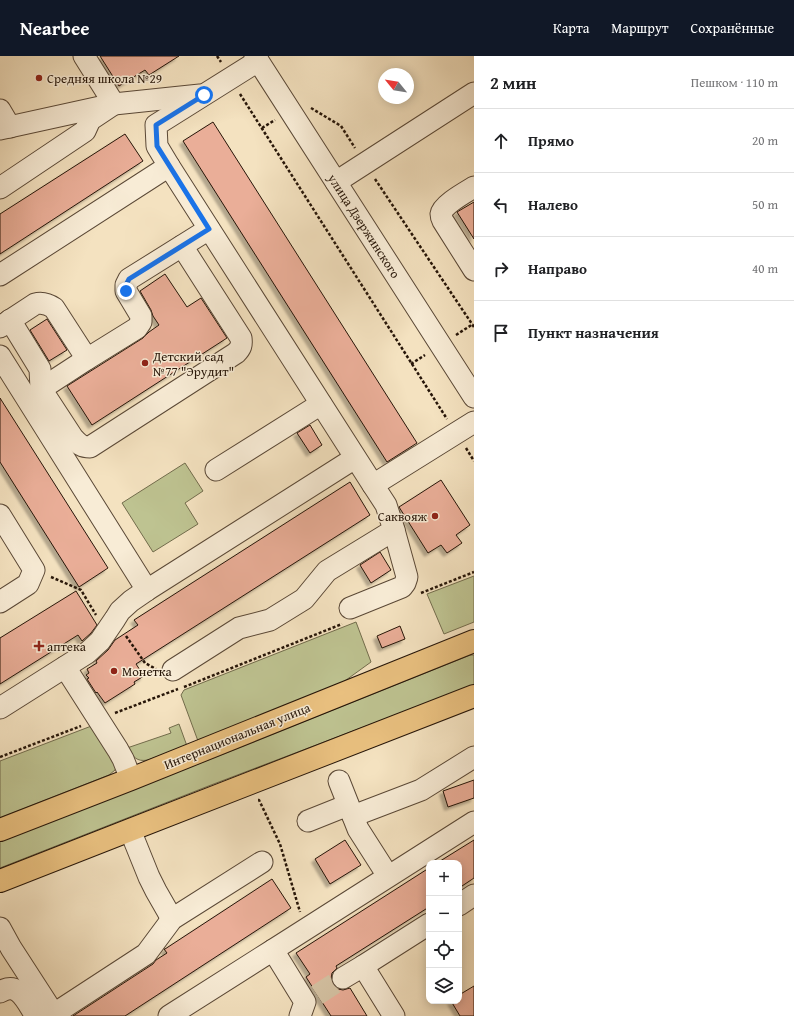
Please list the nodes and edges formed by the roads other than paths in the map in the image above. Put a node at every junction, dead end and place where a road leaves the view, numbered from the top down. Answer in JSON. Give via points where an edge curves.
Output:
{"nodes":[{"id":1,"x":84,"y":56,"type":"edge"},
{"id":2,"x":256,"y":59,"type":"edge"},
{"id":3,"x":474,"y":93,"type":"edge"},
{"id":4,"x":204,"y":95,"type":"junction"},
{"id":5,"x":141,"y":101,"type":"junction"},
{"id":6,"x":114,"y":104,"type":"junction"},
{"id":7,"x":3,"y":122,"type":"edge"},
{"id":8,"x":156,"y":125,"type":"junction"},
{"id":9,"x":169,"y":166,"type":"junction"},
{"id":10,"x":336,"y":182,"type":"junction"},
{"id":11,"x":474,"y":187,"type":"edge"},
{"id":12,"x":0,"y":188,"type":"edge"},
{"id":13,"x":209,"y":229,"type":"junction"},
{"id":14,"x":182,"y":246,"type":"junction"},
{"id":15,"x":474,"y":270,"type":"edge"},
{"id":16,"x":0,"y":275,"type":"edge"},
{"id":17,"x":5,"y":323,"type":"edge"},
{"id":18,"x":0,"y":356,"type":"edge"},
{"id":19,"x":87,"y":359,"type":"junction"},
{"id":20,"x":41,"y":389,"type":"junction"},
{"id":21,"x":474,"y":397,"type":"edge"},
{"id":22,"x":321,"y":404,"type":"junction"},
{"id":23,"x":474,"y":422,"type":"edge"},
{"id":24,"x":355,"y":458,"type":"junction"},
{"id":25,"x":216,"y":470,"type":"dead end"},
{"id":26,"x":373,"y":485,"type":"junction"},
{"id":27,"x":0,"y":515,"type":"edge"},
{"id":28,"x":394,"y":530,"type":"junction"},
{"id":29,"x":146,"y":590,"type":"junction"},
{"id":30,"x":0,"y":602,"type":"edge"},
{"id":31,"x":346,"y":616,"type":"road end"},
{"id":32,"x":472,"y":642,"type":"edge"},
{"id":33,"x":66,"y":667,"type":"junction"},
{"id":34,"x":169,"y":676,"type":"road end"},
{"id":35,"x":474,"y":696,"type":"edge"},
{"id":36,"x":0,"y":708,"type":"edge"},
{"id":37,"x":474,"y":757,"type":"edge"},
{"id":38,"x":131,"y":779,"type":"junction"},
{"id":39,"x":339,"y":781,"type":"dead end"},
{"id":40,"x":350,"y":810,"type":"junction"},
{"id":41,"x":308,"y":821,"type":"dead end"},
{"id":42,"x":474,"y":822,"type":"edge"},
{"id":43,"x":0,"y":830,"type":"edge"},
{"id":44,"x":130,"y":830,"type":"junction"},
{"id":45,"x":262,"y":862,"type":"dead end"},
{"id":46,"x":388,"y":876,"type":"junction"},
{"id":47,"x":0,"y":881,"type":"edge"},
{"id":48,"x":474,"y":895,"type":"edge"},
{"id":49,"x":462,"y":902,"type":"edge"},
{"id":50,"x":172,"y":919,"type":"junction"},
{"id":51,"x":426,"y":926,"type":"edge"},
{"id":52,"x":0,"y":928,"type":"edge"},
{"id":53,"x":273,"y":950,"type":"junction"},
{"id":54,"x":363,"y":966,"type":"junction"},
{"id":55,"x":343,"y":978,"type":"tunnel mouth"},
{"id":56,"x":0,"y":992,"type":"edge"},
{"id":57,"x":308,"y":1004,"type":"edge"},
{"id":58,"x":48,"y":1015,"type":"edge"},
{"id":59,"x":169,"y":1016,"type":"edge"},
{"id":60,"x":394,"y":1016,"type":"edge"}],
"edges":[{"from":1,"to":6,"type":"street"},
{"from":2,"to":4,"type":"street"},
{"from":2,"to":10,"type":"street","name":"улица Дзержинского"},
{"from":3,"to":10,"type":"street"},
{"from":4,"to":5,"type":"street"},
{"from":4,"to":8,"type":"street"},
{"from":5,"to":6,"type":"street"},
{"from":5,"to":8,"type":"street"},
{"from":6,"to":7,"type":"street"},
{"from":6,"to":12,"type":"street","via":[[90,120],[85,131]]},
{"from":8,"to":9,"type":"street","via":[[157,146]]},
{"from":9,"to":13,"type":"street"},
{"from":9,"to":16,"type":"street"},
{"from":10,"to":21,"type":"street","name":"улица Дзержинского"},
{"from":11,"to":15,"type":"street","via":[[450,203],[441,214]]},
{"from":13,"to":14,"type":"street"},
{"from":13,"to":22,"type":"street"},
{"from":14,"to":19,"type":"street","via":[[129,279],[126,291],[141,316],[141,322],[137,328]]},
{"from":14,"to":20,"type":"street","via":[[241,338],[240,349],[90,446],[78,444]]},
{"from":17,"to":19,"type":"street","via":[[35,304],[48,304],[54,308]]},
{"from":17,"to":20,"type":"street","via":[[40,369]]},
{"from":18,"to":29,"type":"street"},
{"from":19,"to":20,"type":"street"},
{"from":22,"to":24,"type":"street"},
{"from":22,"to":25,"type":"street"},
{"from":23,"to":26,"type":"street"},
{"from":24,"to":26,"type":"street"},
{"from":24,"to":29,"type":"street"},
{"from":26,"to":28,"type":"street","via":[[386,505]]},
{"from":27,"to":30,"type":"street","via":[[34,570],[28,584]]},
{"from":28,"to":31,"type":"street","via":[[407,577],[405,583],[402,587]]},
{"from":28,"to":34,"type":"street","via":[[328,571],[304,599],[270,620],[239,628]]},
{"from":29,"to":33,"type":"street","via":[[120,611],[100,640],[87,653]]},
{"from":32,"to":38,"type":"main road","name":"Интернациональная улица"},
{"from":33,"to":36,"type":"street"},
{"from":33,"to":38,"type":"street","via":[[123,759]]},
{"from":35,"to":44,"type":"main road"},
{"from":37,"to":40,"type":"street","via":[[421,790]]},
{"from":38,"to":43,"type":"main road","name":"Интернациональная улица"},
{"from":39,"to":40,"type":"street"},
{"from":40,"to":41,"type":"street"},
{"from":40,"to":46,"type":"street","via":[[358,829]]},
{"from":42,"to":46,"type":"street"},
{"from":44,"to":47,"type":"main road"},
{"from":44,"to":50,"type":"street","via":[[156,891]]},
{"from":45,"to":50,"type":"street"},
{"from":46,"to":53,"type":"street"},
{"from":48,"to":49,"type":"street"},
{"from":50,"to":58,"type":"street","via":[[146,954]]},
{"from":51,"to":54,"type":"street"},
{"from":52,"to":58,"type":"street"},
{"from":53,"to":57,"type":"street"},
{"from":53,"to":59,"type":"street"},
{"from":54,"to":55,"type":"street"},
{"from":54,"to":60,"type":"street"},
{"from":56,"to":58,"type":"street","via":[[5,989],[19,992]]}]}
